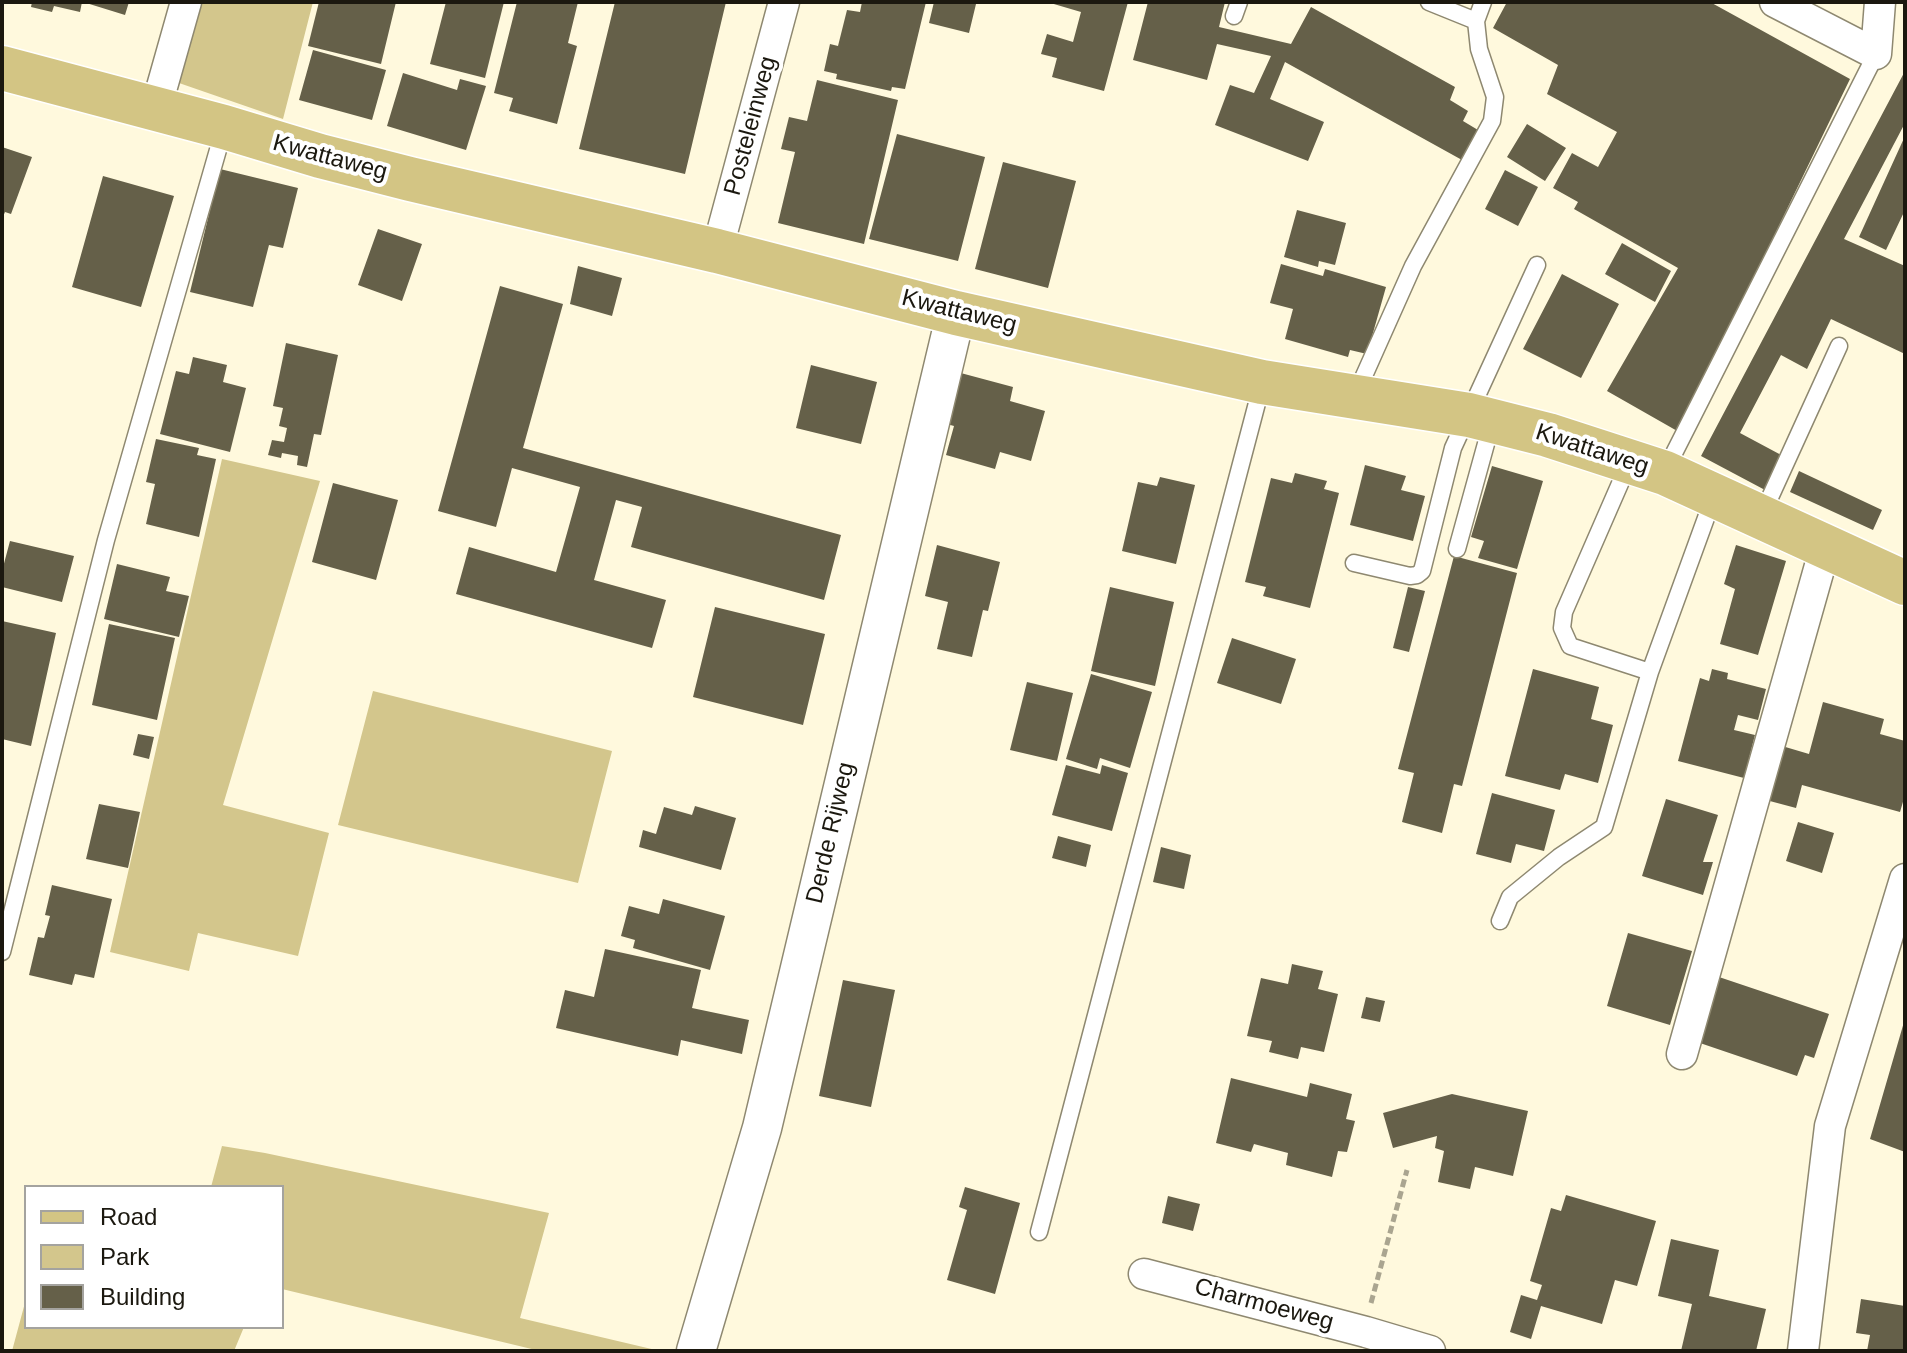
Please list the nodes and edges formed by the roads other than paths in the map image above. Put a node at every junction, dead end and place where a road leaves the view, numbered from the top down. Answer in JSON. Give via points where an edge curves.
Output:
{"nodes":[{"id":1,"x":186,"y":2,"type":"edge"},
{"id":2,"x":784,"y":2,"type":"edge"},
{"id":3,"x":1429,"y":2,"type":"edge"},
{"id":4,"x":1483,"y":2,"type":"edge"},
{"id":5,"x":1775,"y":2,"type":"edge"},
{"id":6,"x":1880,"y":2,"type":"edge"},
{"id":7,"x":1476,"y":21,"type":"junction"},
{"id":8,"x":1876,"y":54,"type":"junction"},
{"id":9,"x":2,"y":68,"type":"edge"},
{"id":10,"x":156,"y":108,"type":"junction"},
{"id":11,"x":224,"y":127,"type":"junction"},
{"id":12,"x":717,"y":251,"type":"junction"},
{"id":13,"x":1537,"y":265,"type":"dead end"},
{"id":14,"x":956,"y":313,"type":"junction"},
{"id":15,"x":1839,"y":346,"type":"dead end"},
{"id":16,"x":1262,"y":382,"type":"junction"},
{"id":17,"x":1354,"y":398,"type":"junction"},
{"id":18,"x":1480,"y":418,"type":"junction"},
{"id":19,"x":1647,"y":467,"type":"junction"},
{"id":20,"x":1714,"y":495,"type":"junction"},
{"id":21,"x":1761,"y":516,"type":"junction"},
{"id":22,"x":1825,"y":548,"type":"junction"},
{"id":23,"x":1457,"y":549,"type":"dead end"},
{"id":24,"x":1354,"y":563,"type":"dead end"},
{"id":25,"x":1905,"y":583,"type":"edge"},
{"id":26,"x":1650,"y":672,"type":"junction"},
{"id":27,"x":1905,"y":879,"type":"edge"},
{"id":28,"x":1500,"y":921,"type":"dead end"},
{"id":29,"x":2,"y":952,"type":"edge"},
{"id":30,"x":1682,"y":1054,"type":"dead end"},
{"id":31,"x":1039,"y":1232,"type":"dead end"},
{"id":32,"x":1144,"y":1274,"type":"dead end"},
{"id":33,"x":1364,"y":1341,"type":"edge"},
{"id":34,"x":696,"y":1351,"type":"edge"},
{"id":35,"x":1430,"y":1351,"type":"edge"},
{"id":36,"x":1803,"y":1351,"type":"edge"}],
"edges":[{"from":1,"to":10,"type":"street"},
{"from":2,"to":12,"type":"street","name":"Posteleinweg"},
{"from":3,"to":7,"type":"lane"},
{"from":4,"to":7,"type":"lane"},
{"from":5,"to":8,"type":"street"},
{"from":6,"to":8,"type":"street"},
{"from":7,"to":17,"type":"lane","via":[[1495,97],[1492,121],[1413,266]]},
{"from":8,"to":19,"type":"lane"},
{"from":9,"to":10,"type":"main road","name":"Kwattaweg"},
{"from":10,"to":11,"type":"main road","name":"Kwattaweg"},
{"from":11,"to":12,"type":"main road","name":"Kwattaweg","via":[[410,179]]},
{"from":11,"to":29,"type":"lane","via":[[106,540]]},
{"from":12,"to":14,"type":"main road","name":"Kwattaweg"},
{"from":13,"to":18,"type":"lane"},
{"from":14,"to":16,"type":"main road","name":"Kwattaweg"},
{"from":14,"to":34,"type":"street","name":"Derde Rijweg","via":[[762,1128]]},
{"from":15,"to":21,"type":"lane"},
{"from":16,"to":17,"type":"main road","name":"Kwattaweg"},
{"from":16,"to":31,"type":"lane"},
{"from":17,"to":18,"type":"main road","name":"Kwattaweg"},
{"from":18,"to":19,"type":"main road","name":"Kwattaweg"},
{"from":18,"to":23,"type":"lane"},
{"from":18,"to":24,"type":"lane","via":[[1453,448],[1422,571],[1410,576]]},
{"from":19,"to":20,"type":"main road","name":"Kwattaweg"},
{"from":19,"to":26,"type":"lane","via":[[1564,612],[1562,628],[1570,646]]},
{"from":20,"to":21,"type":"main road","name":"Kwattaweg"},
{"from":20,"to":26,"type":"lane"},
{"from":21,"to":22,"type":"main road","name":"Kwattaweg"},
{"from":22,"to":25,"type":"main road","name":"Kwattaweg"},
{"from":22,"to":30,"type":"street"},
{"from":26,"to":28,"type":"lane","via":[[1604,827],[1510,897]]},
{"from":27,"to":36,"type":"street","via":[[1830,1126]]},
{"from":32,"to":33,"type":"street","name":"Charmoeweg"},
{"from":33,"to":35,"type":"street","name":"Charmoeweg"}]}
